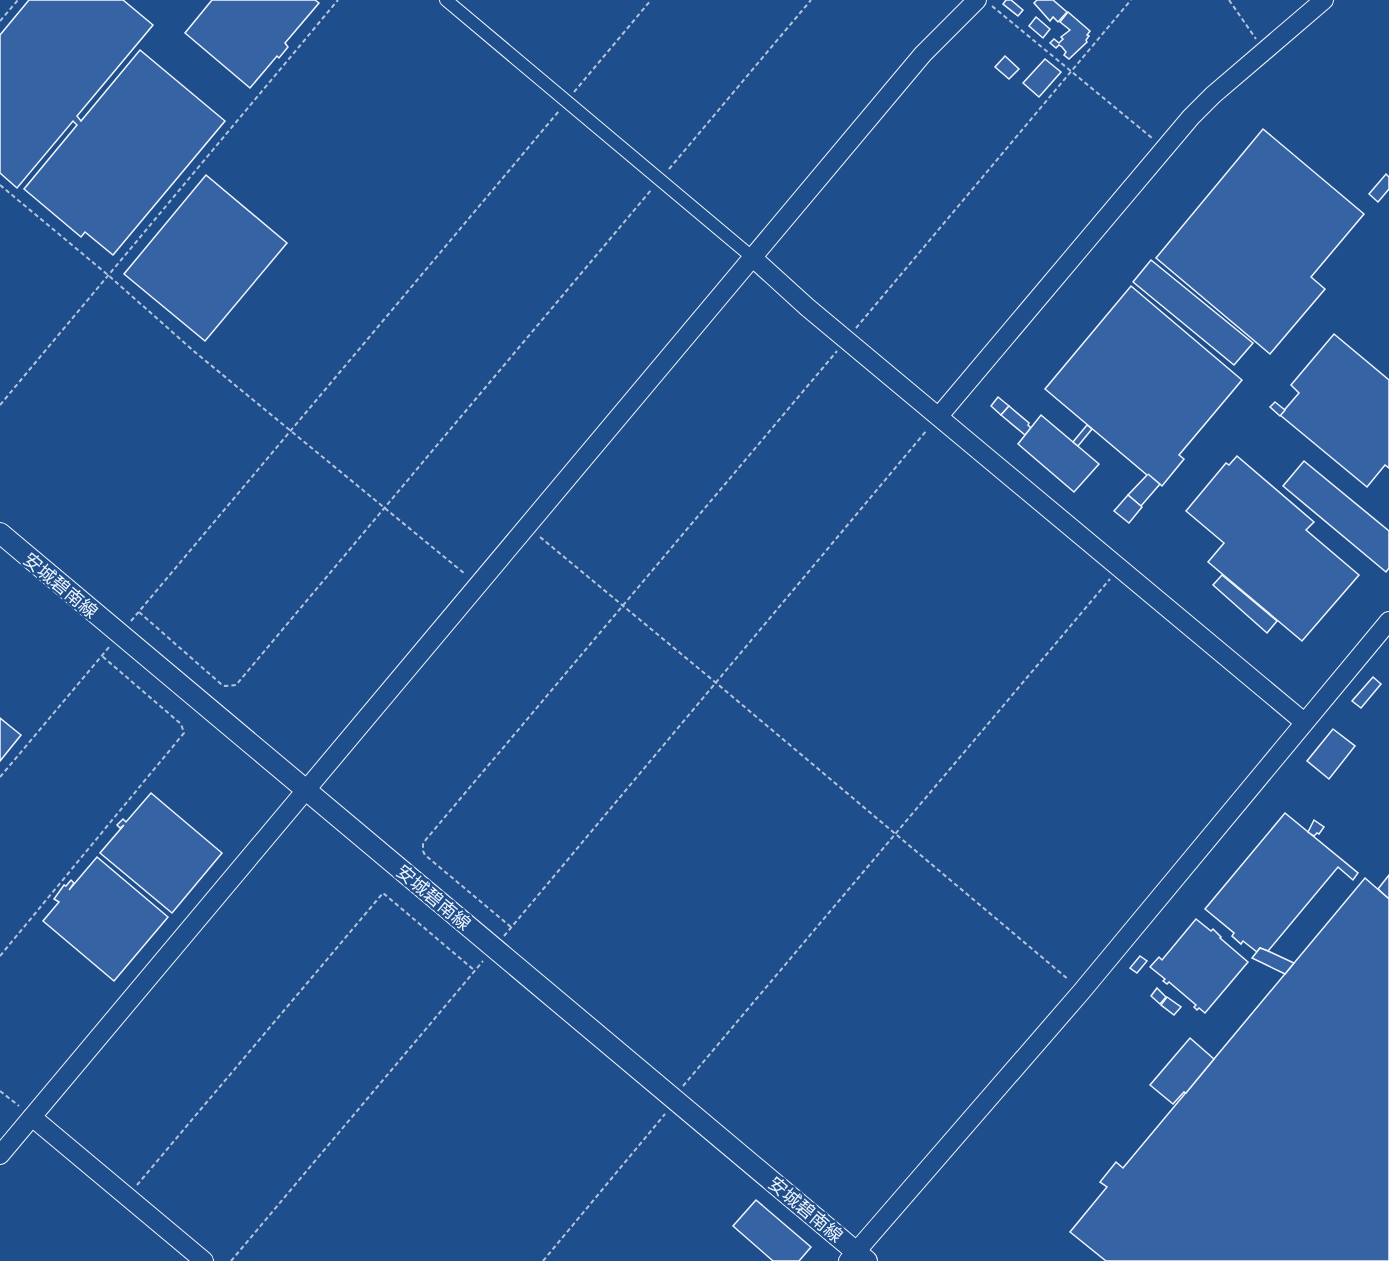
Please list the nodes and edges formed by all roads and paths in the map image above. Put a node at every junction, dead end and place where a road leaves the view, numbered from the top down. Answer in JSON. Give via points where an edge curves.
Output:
{"nodes":[{"id":1,"x":18,"y":0,"type":"edge"},
{"id":2,"x":338,"y":0,"type":"edge"},
{"id":3,"x":446,"y":0,"type":"edge"},
{"id":4,"x":651,"y":0,"type":"edge"},
{"id":5,"x":811,"y":0,"type":"edge"},
{"id":6,"x":977,"y":0,"type":"edge"},
{"id":7,"x":985,"y":0,"type":"edge"},
{"id":8,"x":1131,"y":0,"type":"edge"},
{"id":9,"x":1229,"y":0,"type":"edge"},
{"id":10,"x":1323,"y":0,"type":"edge"},
{"id":11,"x":0,"y":21,"type":"edge"},
{"id":12,"x":1264,"y":51,"type":"junction"},
{"id":13,"x":1072,"y":71,"type":"junction"},
{"id":14,"x":566,"y":101,"type":"junction"},
{"id":15,"x":1164,"y":148,"type":"junction"},
{"id":16,"x":659,"y":181,"type":"junction"},
{"id":17,"x":0,"y":185,"type":"edge"},
{"id":18,"x":752,"y":257,"type":"junction"},
{"id":19,"x":108,"y":275,"type":"junction"},
{"id":20,"x":847,"y":338,"type":"junction"},
{"id":21,"x":0,"y":405,"type":"edge"},
{"id":22,"x":939,"y":416,"type":"junction"},
{"id":23,"x":291,"y":429,"type":"junction"},
{"id":24,"x":385,"y":508,"type":"junction"},
{"id":25,"x":526,"y":526,"type":"junction"},
{"id":26,"x":0,"y":533,"type":"edge"},
{"id":27,"x":1120,"y":567,"type":"junction"},
{"id":28,"x":478,"y":584,"type":"junction"},
{"id":29,"x":624,"y":606,"type":"junction"},
{"id":30,"x":139,"y":612,"type":"junction"},
{"id":31,"x":1389,"y":621,"type":"edge"},
{"id":32,"x":120,"y":634,"type":"junction"},
{"id":33,"x":102,"y":656,"type":"junction"},
{"id":34,"x":715,"y":682,"type":"junction"},
{"id":35,"x":1304,"y":722,"type":"junction"},
{"id":36,"x":0,"y":777,"type":"edge"},
{"id":37,"x":306,"y":790,"type":"junction"},
{"id":38,"x":894,"y":834,"type":"junction"},
{"id":39,"x":511,"y":927,"type":"junction"},
{"id":40,"x":495,"y":948,"type":"junction"},
{"id":41,"x":0,"y":956,"type":"edge"},
{"id":42,"x":474,"y":970,"type":"junction"},
{"id":43,"x":1082,"y":991,"type":"junction"},
{"id":44,"x":0,"y":1091,"type":"edge"},
{"id":45,"x":675,"y":1099,"type":"junction"},
{"id":46,"x":32,"y":1117,"type":"junction"},
{"id":47,"x":0,"y":1155,"type":"edge"},
{"id":48,"x":127,"y":1197,"type":"junction"},
{"id":49,"x":857,"y":1258,"type":"edge"},
{"id":50,"x":204,"y":1261,"type":"edge"},
{"id":51,"x":231,"y":1261,"type":"edge"},
{"id":52,"x":543,"y":1261,"type":"edge"}],
"edges":[{"from":1,"to":11,"type":"path"},
{"from":2,"to":19,"type":"path"},
{"from":3,"to":14,"type":"street"},
{"from":4,"to":14,"type":"path"},
{"from":5,"to":16,"type":"path"},
{"from":6,"to":18,"type":"street","via":[[923,54]]},
{"from":7,"to":13,"type":"path"},
{"from":8,"to":13,"type":"path"},
{"from":9,"to":12,"type":"path"},
{"from":10,"to":12,"type":"street"},
{"from":12,"to":15,"type":"street","via":[[1213,95]]},
{"from":13,"to":15,"type":"path"},
{"from":13,"to":20,"type":"path"},
{"from":14,"to":16,"type":"street"},
{"from":14,"to":23,"type":"path"},
{"from":15,"to":22,"type":"street"},
{"from":16,"to":18,"type":"street"},
{"from":16,"to":24,"type":"path"},
{"from":17,"to":19,"type":"path"},
{"from":18,"to":20,"type":"street"},
{"from":18,"to":25,"type":"street"},
{"from":19,"to":21,"type":"path"},
{"from":19,"to":23,"type":"path","via":[[196,353]]},
{"from":20,"to":22,"type":"street"},
{"from":20,"to":29,"type":"path"},
{"from":22,"to":27,"type":"street"},
{"from":22,"to":34,"type":"path"},
{"from":23,"to":24,"type":"path"},
{"from":23,"to":30,"type":"path"},
{"from":24,"to":28,"type":"path"},
{"from":24,"to":30,"type":"path","via":[[236,685],[221,684]]},
{"from":25,"to":28,"type":"street"},
{"from":25,"to":29,"type":"path"},
{"from":26,"to":32,"type":"main road","name":"安城碧南線"},
{"from":27,"to":35,"type":"street"},
{"from":27,"to":38,"type":"path"},
{"from":28,"to":37,"type":"street"},
{"from":29,"to":34,"type":"path"},
{"from":29,"to":39,"type":"path","via":[[423,843],[425,855]]},
{"from":30,"to":32,"type":"path"},
{"from":31,"to":35,"type":"street"},
{"from":32,"to":33,"type":"path"},
{"from":32,"to":37,"type":"main road","name":"安城碧南線"},
{"from":33,"to":36,"type":"path"},
{"from":33,"to":41,"type":"path","via":[[181,724],[184,733]]},
{"from":34,"to":38,"type":"path"},
{"from":34,"to":39,"type":"path"},
{"from":35,"to":43,"type":"street"},
{"from":37,"to":40,"type":"main road","name":"安城碧南線"},
{"from":37,"to":46,"type":"street"},
{"from":38,"to":43,"type":"path"},
{"from":38,"to":45,"type":"path"},
{"from":39,"to":40,"type":"path"},
{"from":40,"to":42,"type":"path"},
{"from":40,"to":45,"type":"main road","name":"安城碧南線"},
{"from":42,"to":48,"type":"path","via":[[383,893]]},
{"from":42,"to":51,"type":"path"},
{"from":43,"to":49,"type":"street"},
{"from":44,"to":46,"type":"path"},
{"from":45,"to":49,"type":"main road","name":"安城碧南線"},
{"from":45,"to":52,"type":"path","via":[[662,1120]]},
{"from":46,"to":47,"type":"street"},
{"from":46,"to":48,"type":"street"},
{"from":48,"to":50,"type":"street"}]}
